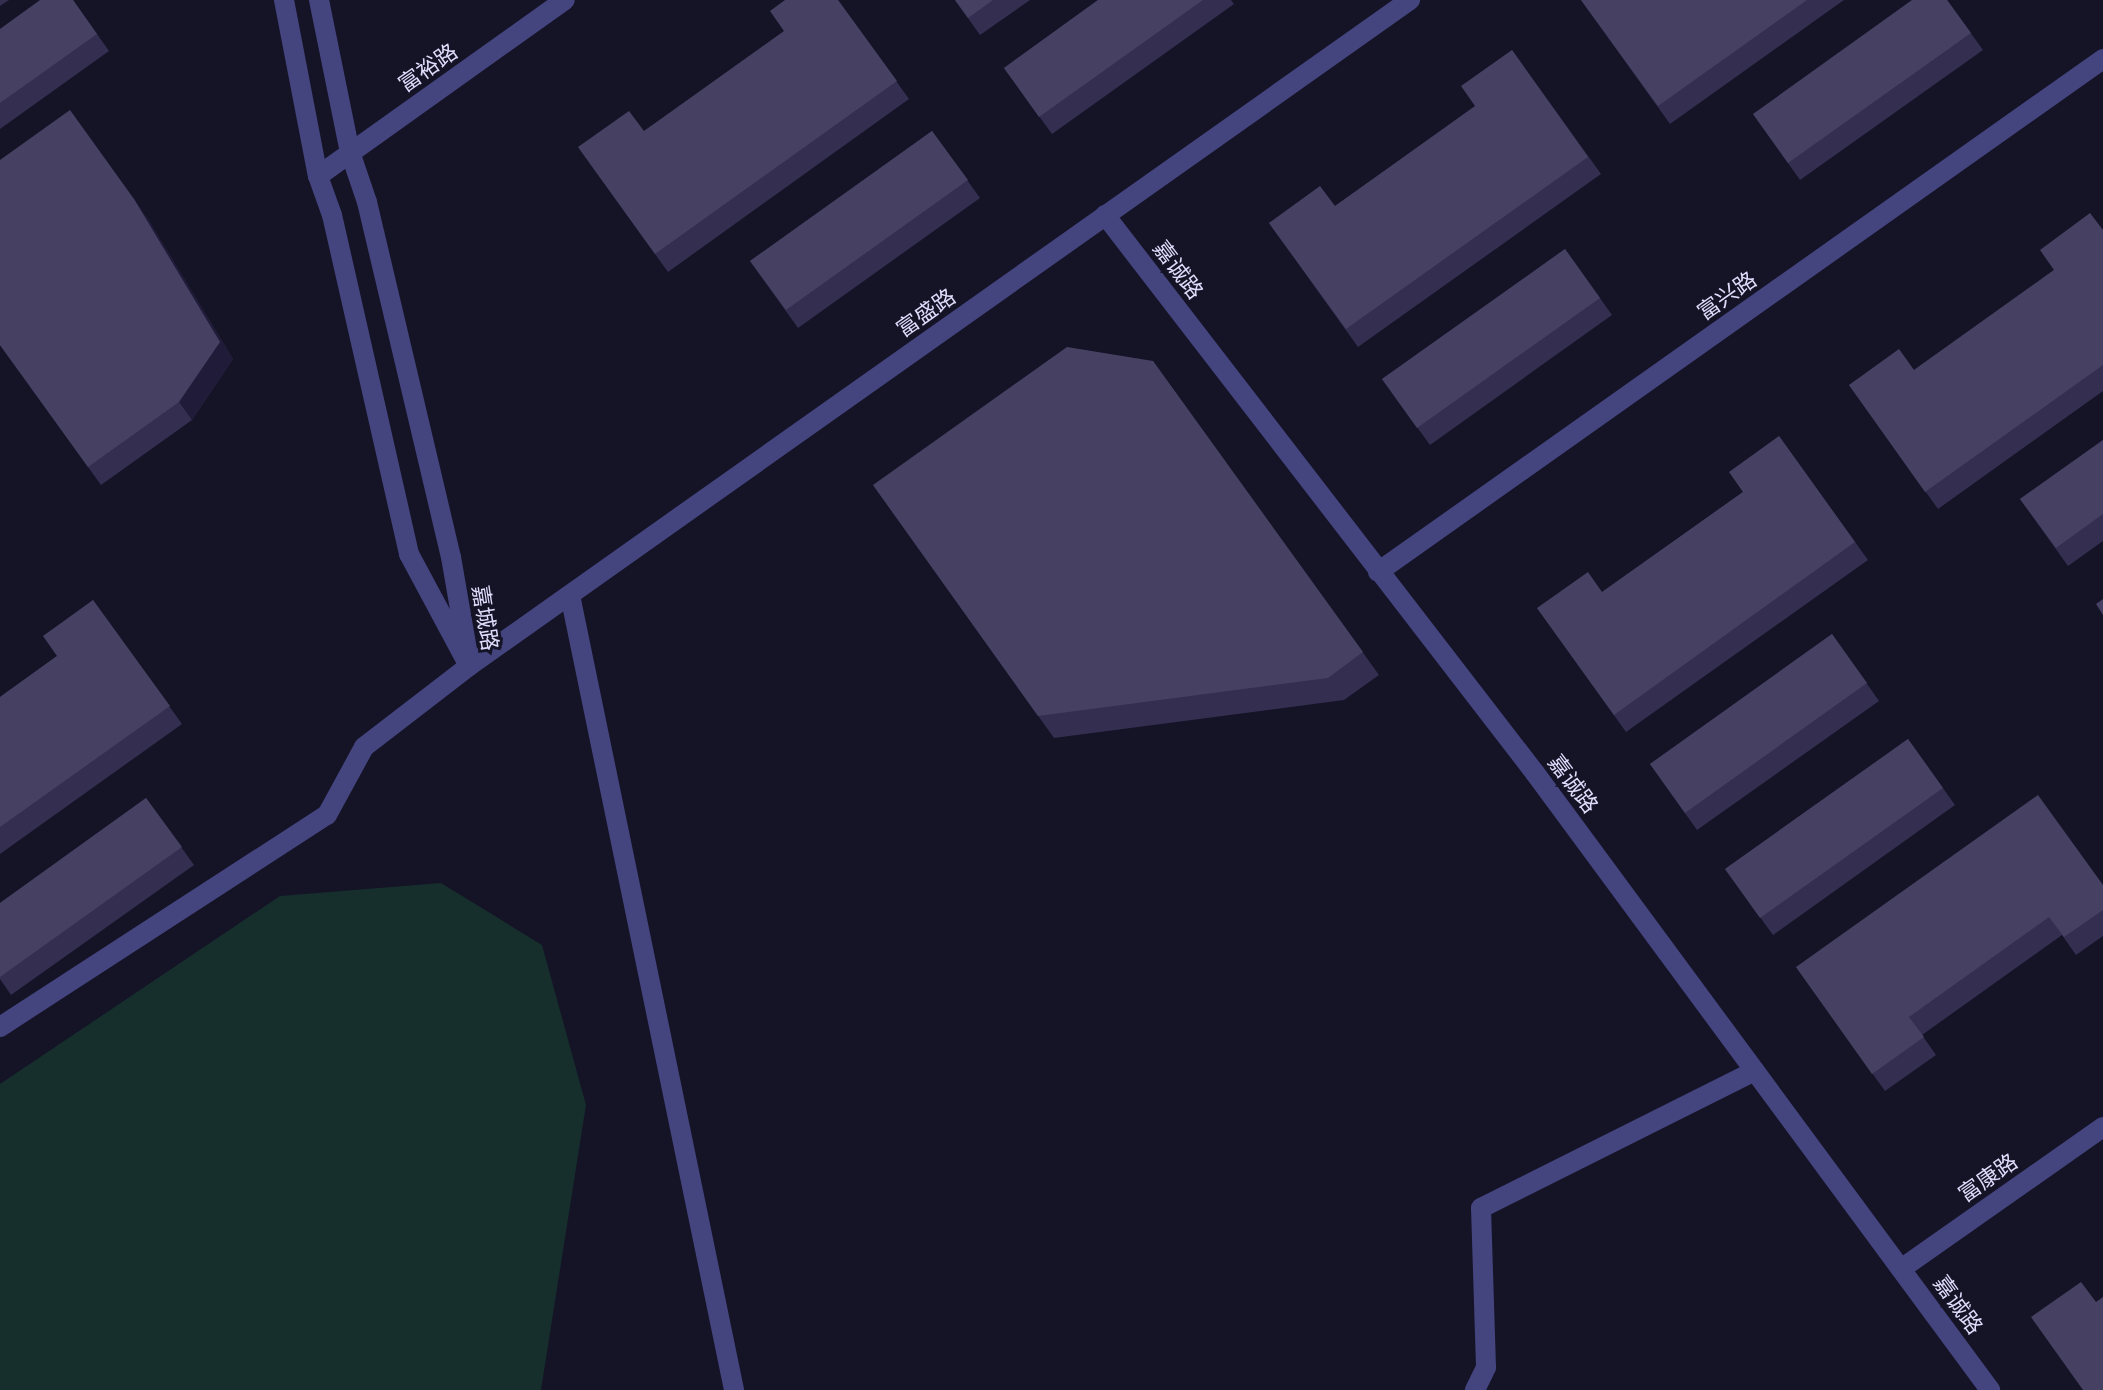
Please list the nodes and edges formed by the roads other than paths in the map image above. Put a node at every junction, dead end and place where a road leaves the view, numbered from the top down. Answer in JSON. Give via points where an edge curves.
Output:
{"nodes":[{"id":1,"x":284,"y":0,"type":"edge"},
{"id":2,"x":319,"y":0,"type":"edge"},
{"id":3,"x":565,"y":0,"type":"edge"},
{"id":4,"x":1410,"y":0,"type":"edge"},
{"id":5,"x":2103,"y":59,"type":"edge"},
{"id":6,"x":350,"y":152,"type":"junction"},
{"id":7,"x":318,"y":176,"type":"junction"},
{"id":8,"x":1105,"y":215,"type":"junction"},
{"id":9,"x":1378,"y":572,"type":"junction"},
{"id":10,"x":570,"y":595,"type":"junction"},
{"id":11,"x":469,"y":666,"type":"junction"},
{"id":12,"x":0,"y":1027,"type":"edge"},
{"id":13,"x":1755,"y":1071,"type":"junction"},
{"id":14,"x":2103,"y":1127,"type":"edge"},
{"id":15,"x":1901,"y":1269,"type":"junction"},
{"id":16,"x":734,"y":1390,"type":"edge"},
{"id":17,"x":1475,"y":1390,"type":"edge"},
{"id":18,"x":1990,"y":1390,"type":"edge"}],
"edges":[{"from":1,"to":7,"type":"street","name":"嘉城路"},
{"from":2,"to":6,"type":"street","name":"嘉城路"},
{"from":3,"to":6,"type":"street","name":"富裕路"},
{"from":4,"to":8,"type":"street","name":"富盛路"},
{"from":5,"to":9,"type":"street","name":"富兴路"},
{"from":6,"to":7,"type":"street","name":"富裕路"},
{"from":6,"to":11,"type":"street","name":"嘉城路","via":[[367,202],[447,541]]},
{"from":7,"to":11,"type":"street","name":"嘉城路","via":[[332,215],[409,554]]},
{"from":8,"to":9,"type":"street","name":"嘉诚路"},
{"from":8,"to":10,"type":"street","name":"富盛路"},
{"from":9,"to":13,"type":"street","name":"嘉诚路","via":[[1535,773]]},
{"from":10,"to":11,"type":"street","name":"富盛路"},
{"from":10,"to":16,"type":"street"},
{"from":11,"to":12,"type":"street","name":"富盛路","via":[[364,747],[327,815]]},
{"from":13,"to":15,"type":"street","name":"嘉诚路"},
{"from":13,"to":17,"type":"street","via":[[1481,1208],[1486,1367]]},
{"from":14,"to":15,"type":"street","name":"富康路"},
{"from":15,"to":18,"type":"street","name":"嘉诚路"}]}
